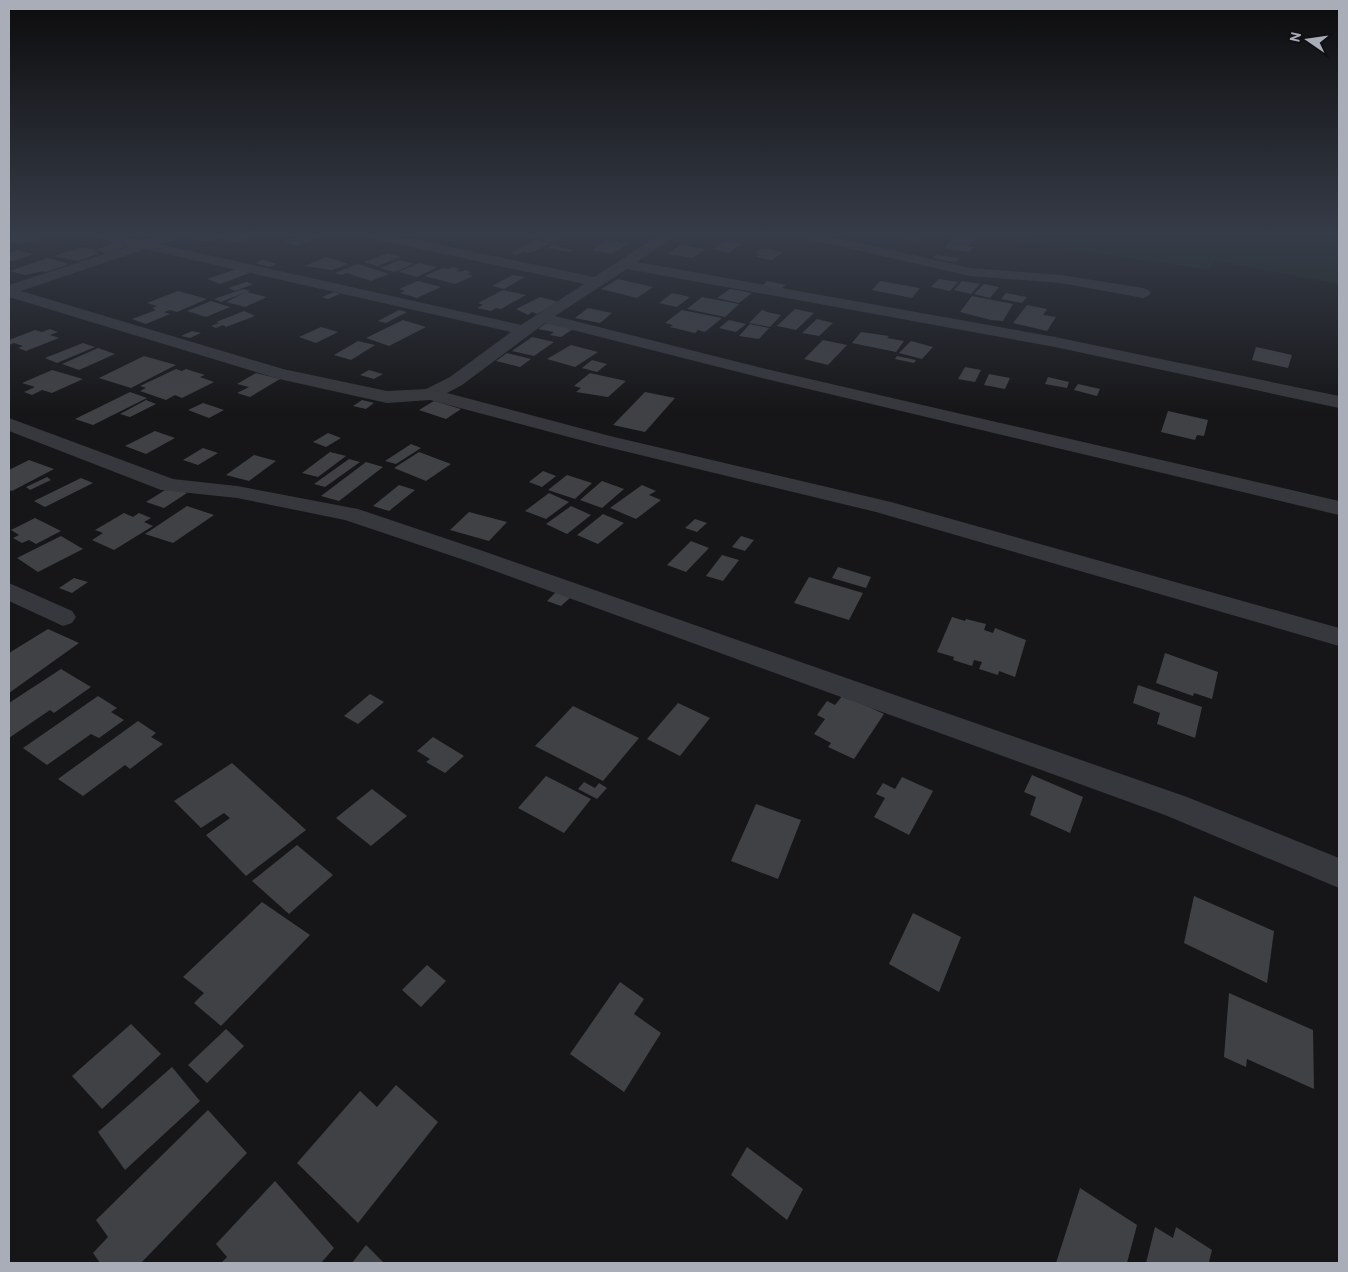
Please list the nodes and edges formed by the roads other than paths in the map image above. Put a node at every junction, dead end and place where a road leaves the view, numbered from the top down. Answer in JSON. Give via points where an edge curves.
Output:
{"nodes":[{"id":1,"x":17,"y":293,"type":"edge"},
{"id":2,"x":357,"y":293,"type":"edge"},
{"id":3,"x":579,"y":293,"type":"edge"},
{"id":4,"x":772,"y":293,"type":"edge"},
{"id":5,"x":542,"y":318,"type":"junction"},
{"id":6,"x":524,"y":330,"type":"junction"},
{"id":7,"x":430,"y":394,"type":"junction"},
{"id":8,"x":1339,"y":402,"type":"edge"},
{"id":9,"x":9,"y":424,"type":"edge"},
{"id":10,"x":1339,"y":508,"type":"edge"},
{"id":11,"x":9,"y":591,"type":"edge"},
{"id":12,"x":62,"y":618,"type":"dead end"},
{"id":13,"x":1339,"y":637,"type":"edge"},
{"id":14,"x":1339,"y":873,"type":"edge"}],
"edges":[{"from":1,"to":7,"type":"street","via":[[279,374],[387,397]]},
{"from":2,"to":6,"type":"street"},
{"from":3,"to":5,"type":"street"},
{"from":4,"to":8,"type":"street","via":[[1057,343]]},
{"from":5,"to":6,"type":"street"},
{"from":5,"to":10,"type":"street"},
{"from":6,"to":7,"type":"street","via":[[456,381]]},
{"from":7,"to":13,"type":"street","via":[[606,441],[884,506]]},
{"from":9,"to":14,"type":"street","via":[[169,485],[237,492],[350,514],[460,551],[1176,806]]},
{"from":11,"to":12,"type":"street"}]}
